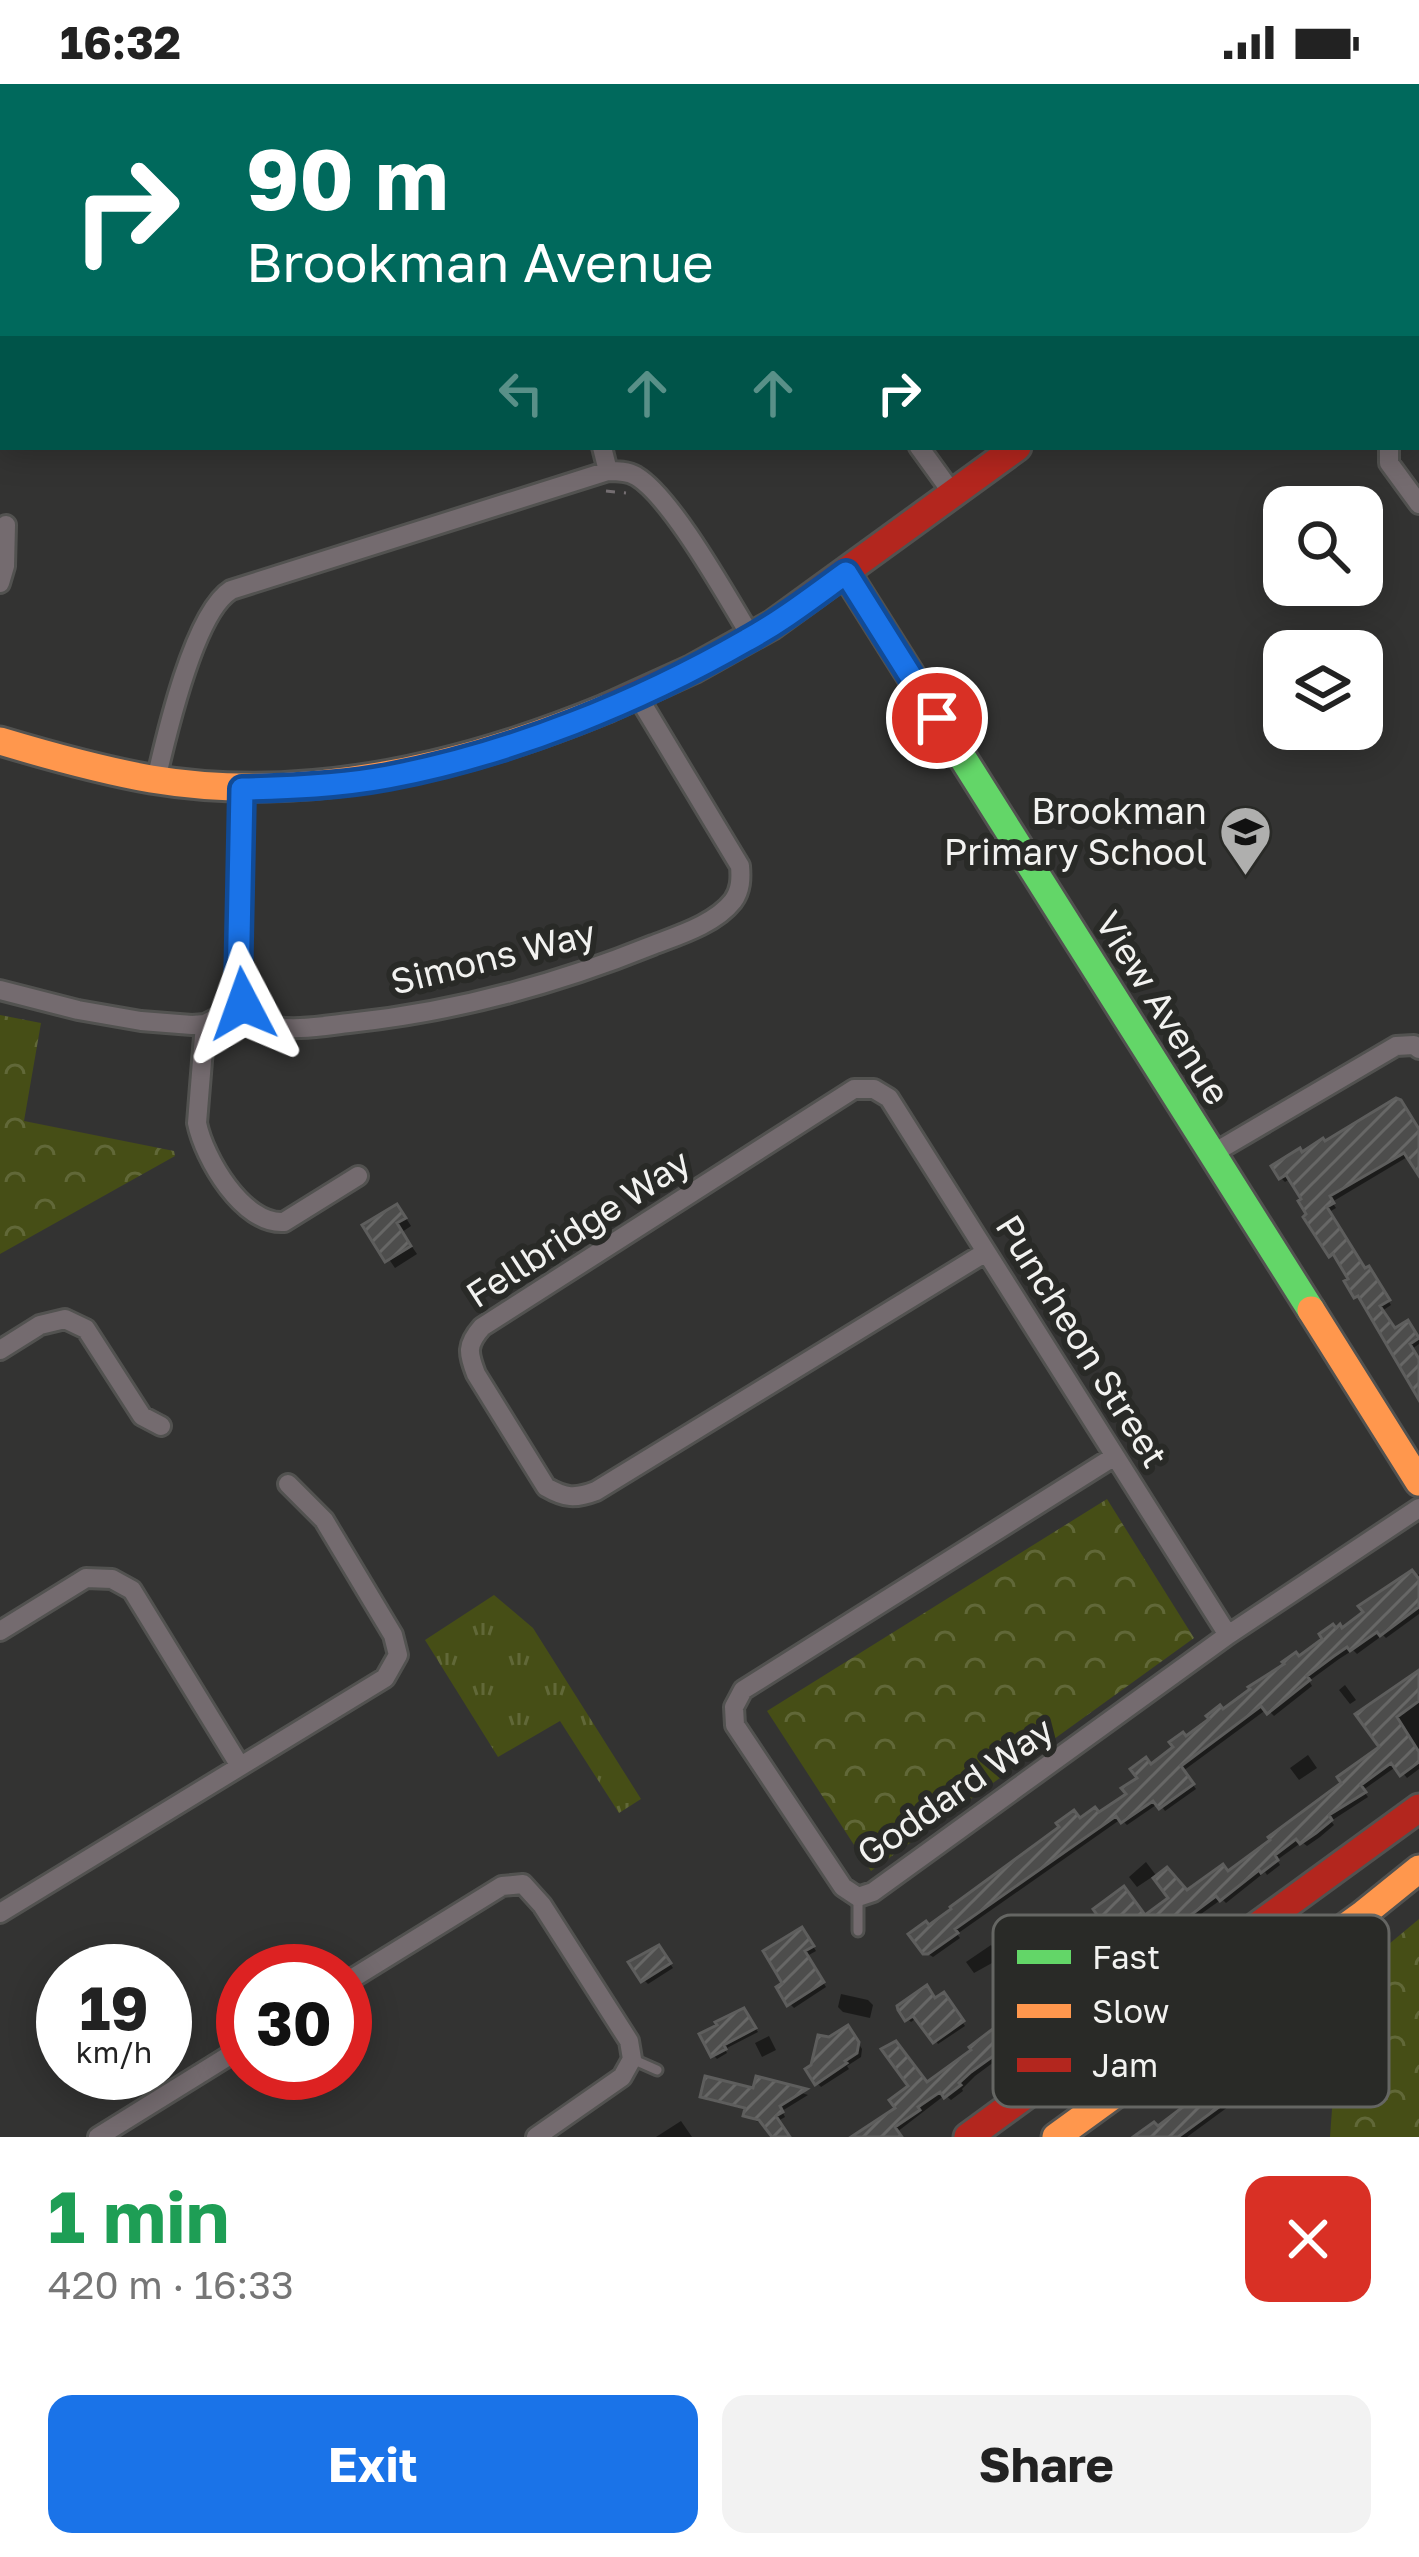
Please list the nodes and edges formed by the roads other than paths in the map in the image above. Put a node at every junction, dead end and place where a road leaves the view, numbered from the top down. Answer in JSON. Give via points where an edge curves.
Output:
{"nodes":[{"id":1,"x":602,"y":450,"type":"edge"},
{"id":2,"x":921,"y":450,"type":"edge"},
{"id":3,"x":1013,"y":450,"type":"edge"},
{"id":4,"x":1389,"y":450,"type":"edge"},
{"id":5,"x":602,"y":472,"type":"junction"},
{"id":6,"x":952,"y":494,"type":"junction"},
{"id":7,"x":1419,"y":504,"type":"edge"},
{"id":8,"x":6,"y":525,"type":"dead end"},
{"id":9,"x":846,"y":573,"type":"junction"},
{"id":10,"x":0,"y":583,"type":"edge"},
{"id":11,"x":752,"y":638,"type":"junction"},
{"id":12,"x":637,"y":695,"type":"junction"},
{"id":13,"x":0,"y":741,"type":"edge"},
{"id":14,"x":156,"y":780,"type":"junction"},
{"id":15,"x":242,"y":789,"type":"junction"},
{"id":16,"x":0,"y":989,"type":"edge"},
{"id":17,"x":243,"y":1004,"type":"junction"},
{"id":18,"x":205,"y":1024,"type":"junction"},
{"id":19,"x":1419,"y":1049,"type":"edge"},
{"id":20,"x":874,"y":1088,"type":"joint"},
{"id":21,"x":1212,"y":1154,"type":"junction"},
{"id":22,"x":358,"y":1177,"type":"dead end"},
{"id":23,"x":986,"y":1252,"type":"junction"},
{"id":24,"x":0,"y":1350,"type":"edge"},
{"id":25,"x":161,"y":1426,"type":"dead end"},
{"id":26,"x":1115,"y":1456,"type":"junction"},
{"id":27,"x":1419,"y":1482,"type":"edge"},
{"id":28,"x":288,"y":1484,"type":"dead end"},
{"id":29,"x":1419,"y":1508,"type":"edge"},
{"id":30,"x":0,"y":1631,"type":"edge"},
{"id":31,"x":1228,"y":1635,"type":"junction"},
{"id":32,"x":240,"y":1766,"type":"junction"},
{"id":33,"x":1419,"y":1808,"type":"edge"},
{"id":34,"x":1419,"y":1869,"type":"edge"},
{"id":35,"x":858,"y":1897,"type":"junction"},
{"id":36,"x":0,"y":1913,"type":"edge"},
{"id":37,"x":1275,"y":1915,"type":"edge"},
{"id":38,"x":1362,"y":1915,"type":"edge"},
{"id":39,"x":858,"y":1931,"type":"dead end"},
{"id":40,"x":372,"y":1966,"type":"edge"},
{"id":41,"x":632,"y":2060,"type":"junction"},
{"id":42,"x":216,"y":2064,"type":"edge"},
{"id":43,"x":657,"y":2070,"type":"dead end"},
{"id":44,"x":1017,"y":2107,"type":"edge"},
{"id":45,"x":1097,"y":2107,"type":"edge"},
{"id":46,"x":982,"y":2133,"type":"edge"},
{"id":47,"x":98,"y":2137,"type":"edge"},
{"id":48,"x":536,"y":2137,"type":"edge"},
{"id":49,"x":1056,"y":2137,"type":"edge"}],
"edges":[{"from":1,"to":5,"type":"street"},
{"from":2,"to":6,"type":"street"},
{"from":3,"to":6,"type":"street"},
{"from":4,"to":7,"type":"street","via":[[1389,464]]},
{"from":5,"to":11,"type":"street","via":[[632,473],[655,491]]},
{"from":5,"to":14,"type":"street","via":[[221,597],[199,636]]},
{"from":6,"to":9,"type":"street"},
{"from":8,"to":10,"type":"street"},
{"from":9,"to":11,"type":"street"},
{"from":9,"to":21,"type":"street","name":"View Avenue"},
{"from":11,"to":12,"type":"street"},
{"from":12,"to":15,"type":"street","via":[[435,766]]},
{"from":12,"to":17,"type":"street","name":"Simons Way","via":[[740,866],[735,899],[721,912],[599,967],[444,1010],[281,1027],[252,1017]]},
{"from":13,"to":14,"type":"street"},
{"from":14,"to":15,"type":"street"},
{"from":15,"to":17,"type":"street"},
{"from":16,"to":18,"type":"street","via":[[141,1021]]},
{"from":17,"to":18,"type":"street"},
{"from":18,"to":22,"type":"street","via":[[196,1123],[215,1169],[252,1212],[284,1222]]},
{"from":19,"to":21,"type":"street","via":[[1396,1046]]},
{"from":20,"to":23,"type":"street","name":"Puncheon Street","via":[[890,1098]]},
{"from":20,"to":23,"type":"street","name":"Fellbridge Way","via":[[854,1089],[471,1339],[476,1374],[546,1487],[563,1497],[596,1491]]},
{"from":21,"to":27,"type":"street","name":"View Avenue"},
{"from":23,"to":26,"type":"street","name":"Puncheon Street"},
{"from":24,"to":25,"type":"street","via":[[65,1319],[86,1329],[142,1417]]},
{"from":26,"to":31,"type":"street","name":"Puncheon Street"},
{"from":26,"to":35,"type":"street","name":"Goddard Way","via":[[743,1690],[735,1725],[843,1887]]},
{"from":28,"to":32,"type":"street","via":[[324,1520],[398,1655],[386,1678]]},
{"from":29,"to":31,"type":"street","name":"Goddard Way"},
{"from":30,"to":32,"type":"street","via":[[86,1578],[132,1590]]},
{"from":31,"to":35,"type":"street","name":"Goddard Way"},
{"from":32,"to":36,"type":"street"},
{"from":33,"to":37,"type":"street"},
{"from":34,"to":38,"type":"street"},
{"from":35,"to":39,"type":"lane"},
{"from":40,"to":41,"type":"street","via":[[502,1886],[523,1884],[629,2041]]},
{"from":41,"to":43,"type":"lane"},
{"from":41,"to":48,"type":"street","via":[[622,2077]]},
{"from":42,"to":47,"type":"street"},
{"from":44,"to":46,"type":"street"},
{"from":45,"to":49,"type":"street"}]}
